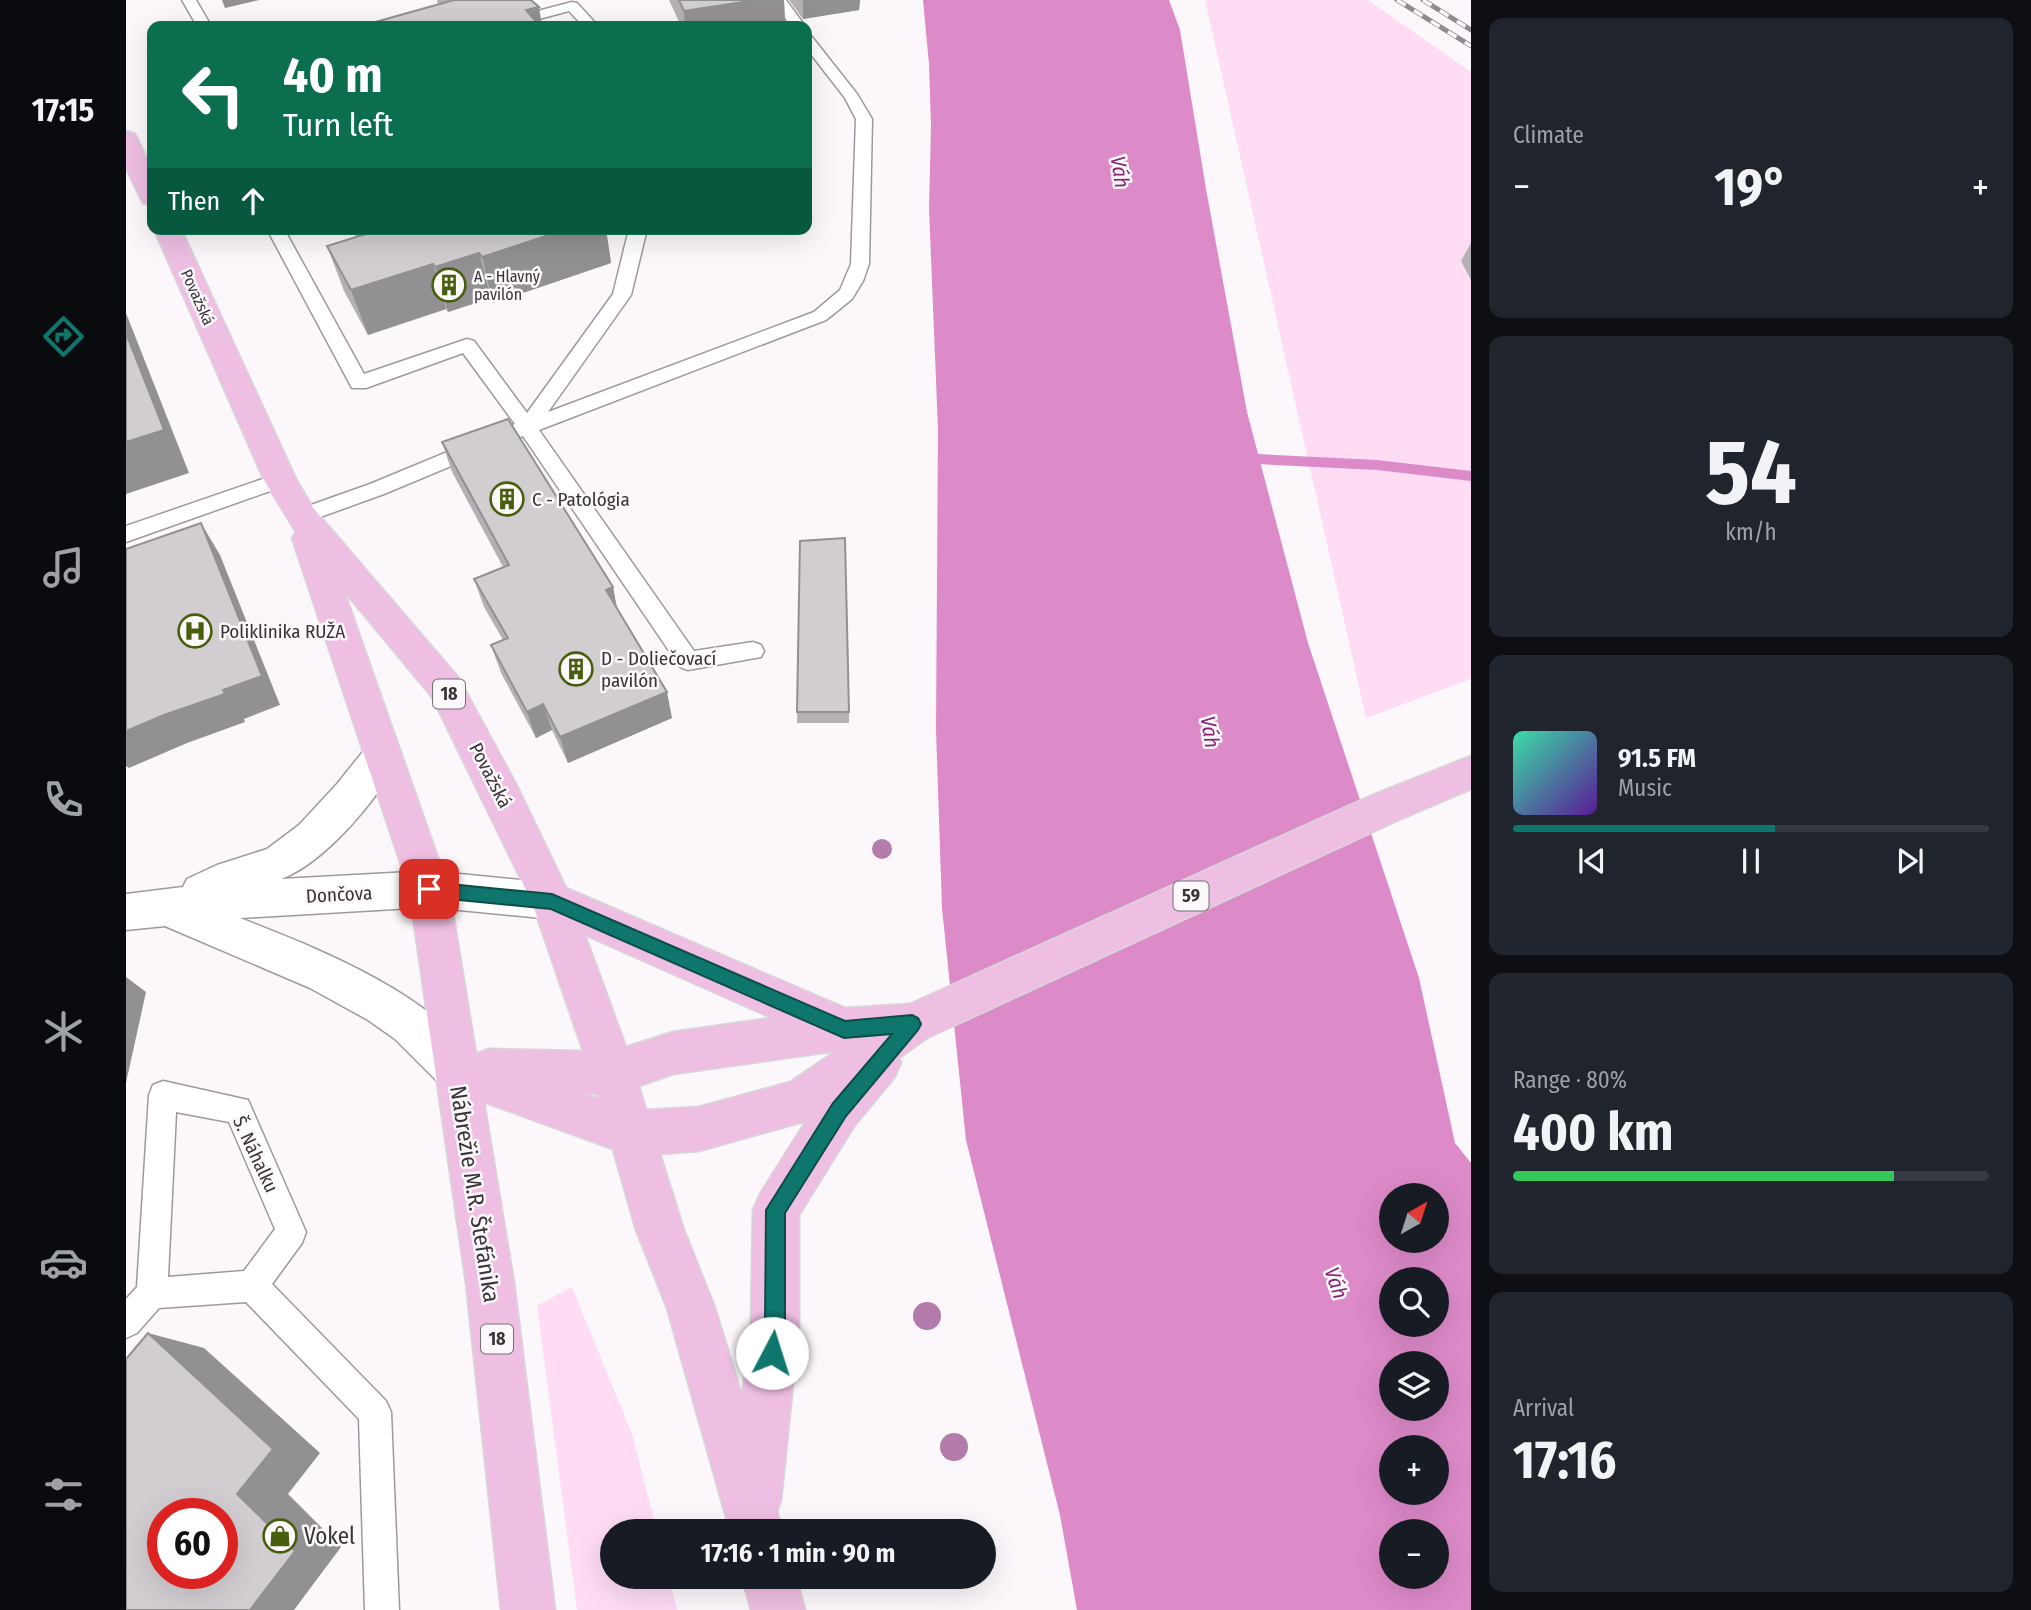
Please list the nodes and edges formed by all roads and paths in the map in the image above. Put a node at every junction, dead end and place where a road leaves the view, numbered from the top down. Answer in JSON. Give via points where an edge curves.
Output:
{"nodes":[{"id":1,"x":189,"y":0,"type":"edge"},
{"id":2,"x":779,"y":0,"type":"edge"},
{"id":3,"x":201,"y":21,"type":"edge"},
{"id":4,"x":515,"y":21,"type":"edge"},
{"id":5,"x":586,"y":21,"type":"edge"},
{"id":6,"x":794,"y":21,"type":"edge"},
{"id":7,"x":813,"y":57,"type":"edge"},
{"id":8,"x":126,"y":139,"type":"edge"},
{"id":9,"x":147,"y":186,"type":"edge"},
{"id":10,"x":170,"y":235,"type":"edge"},
{"id":11,"x":278,"y":235,"type":"edge"},
{"id":12,"x":637,"y":235,"type":"edge"},
{"id":13,"x":527,"y":427,"type":"junction"},
{"id":14,"x":281,"y":480,"type":"junction"},
{"id":15,"x":301,"y":516,"type":"junction"},
{"id":16,"x":126,"y":534,"type":"edge"},
{"id":17,"x":753,"y":651,"type":"dead end"},
{"id":18,"x":382,"y":755,"type":"junction"},
{"id":19,"x":1471,"y":772,"type":"edge"},
{"id":20,"x":429,"y":889,"type":"junction"},
{"id":21,"x":552,"y":901,"type":"junction"},
{"id":22,"x":167,"y":908,"type":"junction"},
{"id":23,"x":126,"y":912,"type":"edge"},
{"id":24,"x":912,"y":1024,"type":"junction"},
{"id":25,"x":844,"y":1029,"type":"junction"},
{"id":26,"x":456,"y":1070,"type":"junction"},
{"id":27,"x":613,"y":1073,"type":"junction"},
{"id":28,"x":632,"y":1133,"type":"junction"},
{"id":29,"x":252,"y":1286,"type":"junction"},
{"id":30,"x":152,"y":1293,"type":"junction"},
{"id":31,"x":126,"y":1322,"type":"edge"},
{"id":32,"x":754,"y":1519,"type":"edge"},
{"id":33,"x":756,"y":1519,"type":"edge"},
{"id":34,"x":772,"y":1589,"type":"edge"},
{"id":35,"x":383,"y":1610,"type":"edge"},
{"id":36,"x":528,"y":1610,"type":"edge"},
{"id":37,"x":778,"y":1610,"type":"edge"}],
"edges":[{"from":1,"to":3,"type":"lane"},
{"from":2,"to":6,"type":"lane"},
{"from":4,"to":5,"type":"lane","via":[[572,6]]},
{"from":7,"to":13,"type":"lane","via":[[852,97],[864,119],[860,264],[843,301],[820,316]]},
{"from":8,"to":9,"type":"main road"},
{"from":10,"to":14,"type":"main road","name":"Považská","number":"18"},
{"from":11,"to":13,"type":"lane","via":[[359,383],[467,345]]},
{"from":12,"to":13,"type":"lane","via":[[622,295]]},
{"from":13,"to":15,"type":"lane"},
{"from":13,"to":17,"type":"lane","via":[[688,661]]},
{"from":14,"to":15,"type":"main road","name":"Považská","number":"18"},
{"from":14,"to":16,"type":"lane"},
{"from":15,"to":18,"type":"main road","name":"Považská","number":"18"},
{"from":15,"to":21,"type":"main road","name":"Považská","number":"18","via":[[445,687]]},
{"from":18,"to":20,"type":"main road","name":"Považská","number":"18"},
{"from":18,"to":22,"type":"street","name":"Dončova","via":[[313,837],[280,862],[231,878]]},
{"from":19,"to":24,"type":"main road","number":"59"},
{"from":20,"to":21,"type":"street","name":"Dončova"},
{"from":20,"to":22,"type":"street","name":"Dončova"},
{"from":20,"to":26,"type":"main road","name":"Považská","number":"18"},
{"from":21,"to":25,"type":"main road"},
{"from":21,"to":27,"type":"main road","name":"Považská","number":"18"},
{"from":22,"to":23,"type":"street","name":"Dončova"},
{"from":22,"to":26,"type":"street","via":[[299,961],[361,993],[411,1026]]},
{"from":24,"to":25,"type":"main road"},
{"from":24,"to":28,"type":"main road","via":[[800,1101],[699,1129]]},
{"from":24,"to":33,"type":"main road","via":[[839,1110],[776,1210],[775,1325]]},
{"from":25,"to":27,"type":"main road","via":[[673,1053]]},
{"from":26,"to":27,"type":"main road"},
{"from":26,"to":28,"type":"main road"},
{"from":26,"to":36,"type":"main road","name":"Nábrežie M.R. Štefánika","number":"18","via":[[490,1283]]},
{"from":27,"to":28,"type":"main road","number":"18"},
{"from":28,"to":32,"type":"main road","number":"18","via":[[660,1230],[691,1308]]},
{"from":29,"to":30,"type":"lane"},
{"from":29,"to":30,"type":"lane","name":"Š. Náhalku","via":[[291,1232],[238,1110],[163,1095]]},
{"from":29,"to":35,"type":"lane","via":[[375,1412]]},
{"from":30,"to":31,"type":"lane"},
{"from":34,"to":37,"type":"main road"}]}
